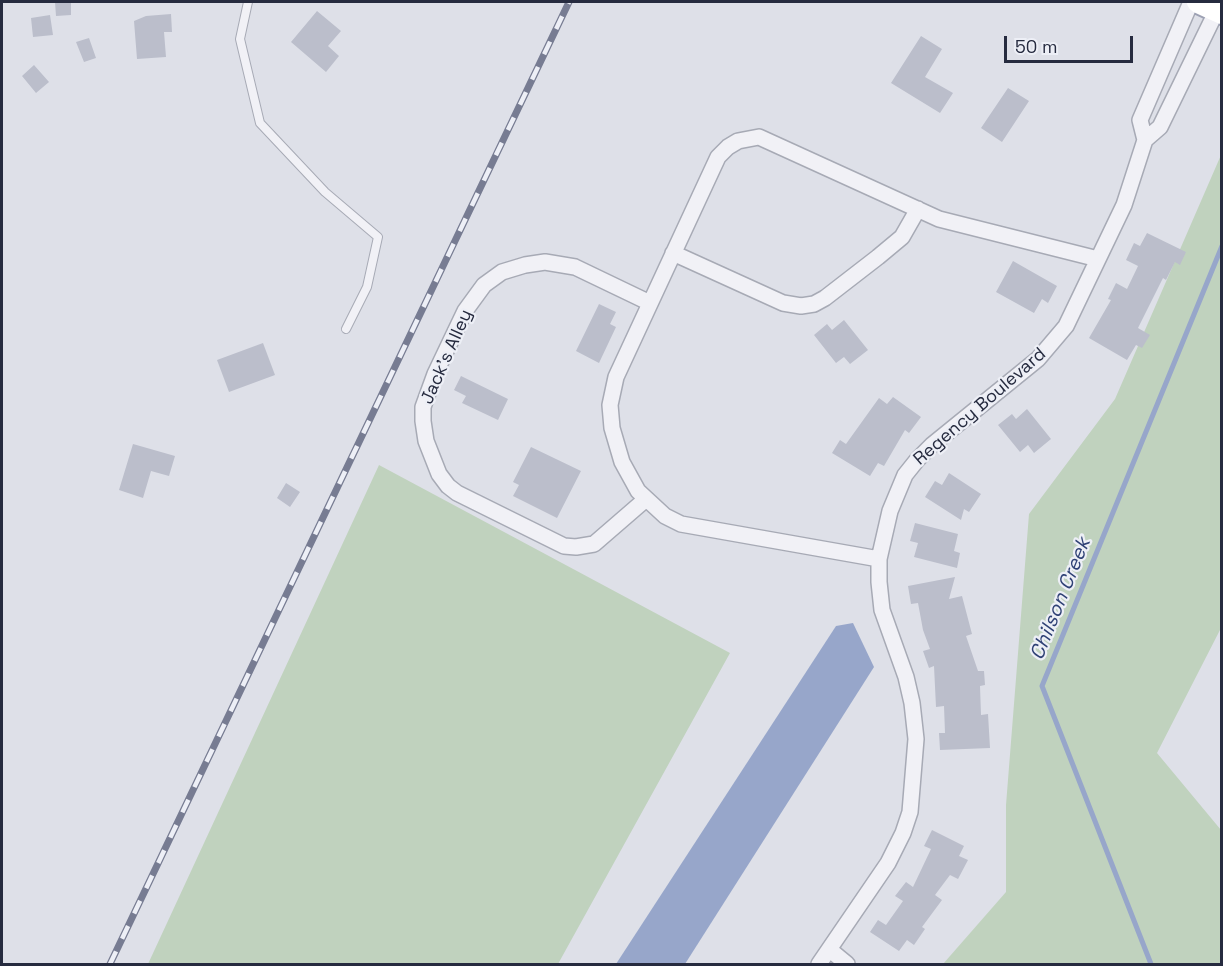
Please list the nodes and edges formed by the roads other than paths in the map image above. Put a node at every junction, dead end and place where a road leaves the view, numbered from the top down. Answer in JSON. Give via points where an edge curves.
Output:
{"nodes":[{"id":1,"x":248,"y":2,"type":"edge"},
{"id":2,"x":1191,"y":2,"type":"edge"},
{"id":3,"x":1212,"y":8,"type":"edge"},
{"id":4,"x":1145,"y":140,"type":"junction"},
{"id":5,"x":918,"y":209,"type":"junction"},
{"id":6,"x":673,"y":253,"type":"junction"},
{"id":7,"x":1098,"y":259,"type":"junction"},
{"id":8,"x":650,"y":303,"type":"junction"},
{"id":9,"x":346,"y":329,"type":"dead end"},
{"id":10,"x":646,"y":499,"type":"junction"},
{"id":11,"x":879,"y":559,"type":"junction"},
{"id":12,"x":830,"y":950,"type":"junction"},
{"id":13,"x":819,"y":964,"type":"edge"},
{"id":14,"x":847,"y":964,"type":"edge"}],
"edges":[{"from":1,"to":9,"type":"lane","via":[[240,39],[260,123],[326,192],[378,237],[367,287]]},
{"from":2,"to":4,"type":"street","name":"Regency Boulevard","via":[[1140,120]]},
{"from":3,"to":4,"type":"street","name":"Regency Boulevard","via":[[1160,128]]},
{"from":4,"to":7,"type":"street","name":"Regency Boulevard","via":[[1124,205]]},
{"from":5,"to":6,"type":"street","via":[[902,237],[814,304],[783,303]]},
{"from":5,"to":6,"type":"street","via":[[759,137],[749,138],[728,147],[718,157]]},
{"from":5,"to":7,"type":"street","via":[[964,227]]},
{"from":6,"to":8,"type":"street"},
{"from":7,"to":11,"type":"street","name":"Regency Boulevard","via":[[1055,341],[932,445],[905,476],[890,511]]},
{"from":8,"to":10,"type":"street","via":[[616,377],[610,405],[622,462]]},
{"from":8,"to":10,"type":"street","name":"Jack's Alley","via":[[575,267],[545,262],[502,272],[484,285],[465,311],[423,407],[426,441],[448,486],[564,546],[594,544]]},
{"from":10,"to":11,"type":"street","via":[[681,524]]},
{"from":11,"to":12,"type":"street","name":"Regency Boulevard","via":[[882,610],[912,703],[916,739],[910,812],[888,863]]},
{"from":12,"to":13,"type":"street","name":"Regency Boulevard"},
{"from":12,"to":14,"type":"street"}]}
